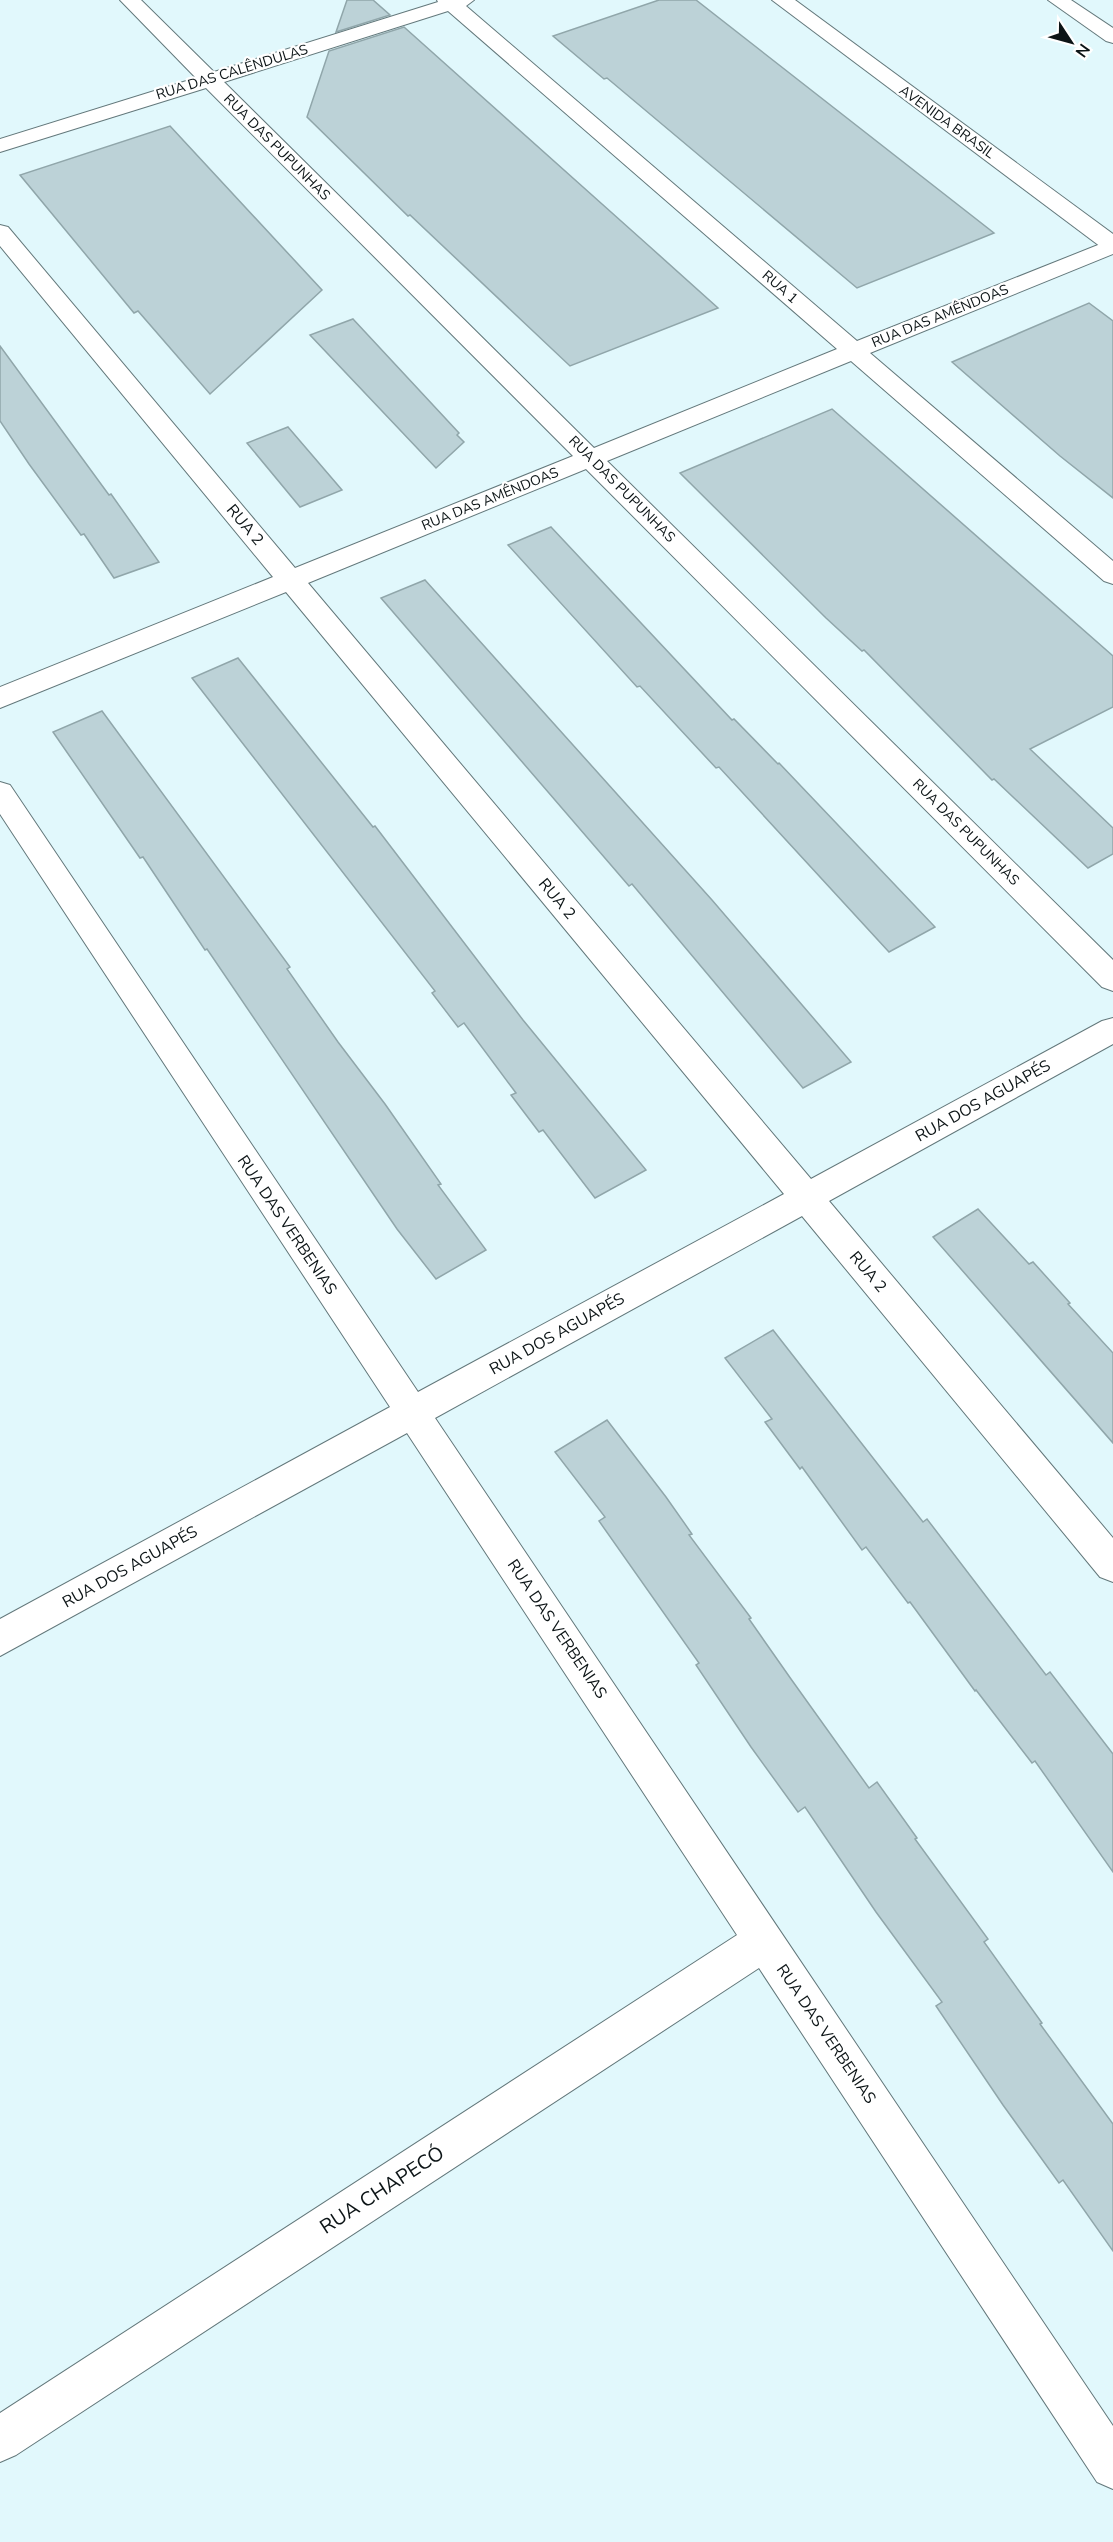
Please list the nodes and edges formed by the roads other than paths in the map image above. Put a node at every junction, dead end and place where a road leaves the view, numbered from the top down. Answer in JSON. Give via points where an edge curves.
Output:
{"nodes":[{"id":1,"x":130,"y":0,"type":"edge"},
{"id":2,"x":782,"y":0,"type":"edge"},
{"id":3,"x":1058,"y":0,"type":"edge"},
{"id":4,"x":454,"y":1,"type":"edge"},
{"id":5,"x":1113,"y":37,"type":"edge"},
{"id":6,"x":209,"y":79,"type":"junction"},
{"id":7,"x":0,"y":146,"type":"edge"},
{"id":8,"x":0,"y":232,"type":"edge"},
{"id":9,"x":1113,"y":245,"type":"edge"},
{"id":10,"x":854,"y":351,"type":"junction"},
{"id":11,"x":591,"y":458,"type":"junction"},
{"id":12,"x":1113,"y":575,"type":"edge"},
{"id":13,"x":291,"y":580,"type":"junction"},
{"id":14,"x":0,"y":698,"type":"edge"},
{"id":15,"x":0,"y":792,"type":"edge"},
{"id":16,"x":1113,"y":979,"type":"edge"},
{"id":17,"x":1113,"y":1030,"type":"edge"},
{"id":18,"x":806,"y":1197,"type":"junction"},
{"id":19,"x":413,"y":1413,"type":"junction"},
{"id":20,"x":1113,"y":1565,"type":"edge"},
{"id":21,"x":0,"y":1638,"type":"edge"},
{"id":22,"x":764,"y":1941,"type":"junction"},
{"id":23,"x":0,"y":2439,"type":"edge"},
{"id":24,"x":1113,"y":2466,"type":"edge"}],
"edges":[{"from":1,"to":6,"type":"street","name":"RUA DAS PUPUNHAS"},
{"from":2,"to":9,"type":"street","name":"AVENIDA BRASIL"},
{"from":3,"to":5,"type":"street"},
{"from":4,"to":6,"type":"street","name":"RUA DAS CALÊNDULAS"},
{"from":4,"to":10,"type":"street","name":"RUA 1"},
{"from":6,"to":7,"type":"street","name":"RUA DAS CALÊNDULAS"},
{"from":6,"to":11,"type":"street","name":"RUA DAS PUPUNHAS"},
{"from":8,"to":13,"type":"street","name":"RUA 2"},
{"from":9,"to":10,"type":"street","name":"RUA DAS AMÊNDOAS"},
{"from":10,"to":11,"type":"street","name":"RUA DAS AMÊNDOAS"},
{"from":10,"to":12,"type":"street","name":"RUA 1"},
{"from":11,"to":13,"type":"street","name":"RUA DAS AMÊNDOAS"},
{"from":11,"to":16,"type":"street","name":"RUA DAS PUPUNHAS"},
{"from":13,"to":14,"type":"street","name":"RUA DAS AMÊNDOAS"},
{"from":13,"to":18,"type":"street","name":"RUA 2"},
{"from":15,"to":19,"type":"street","name":"RUA DAS VERBENIAS"},
{"from":17,"to":18,"type":"street","name":"RUA DOS AGUAPÉS"},
{"from":18,"to":19,"type":"street","name":"RUA DOS AGUAPÉS"},
{"from":18,"to":20,"type":"street","name":"RUA 2"},
{"from":19,"to":21,"type":"street","name":"RUA DOS AGUAPÉS"},
{"from":19,"to":22,"type":"street","name":"RUA DAS VERBENIAS"},
{"from":22,"to":23,"type":"street","name":"RUA CHAPECÓ"},
{"from":22,"to":24,"type":"street","name":"RUA DAS VERBENIAS"}]}
